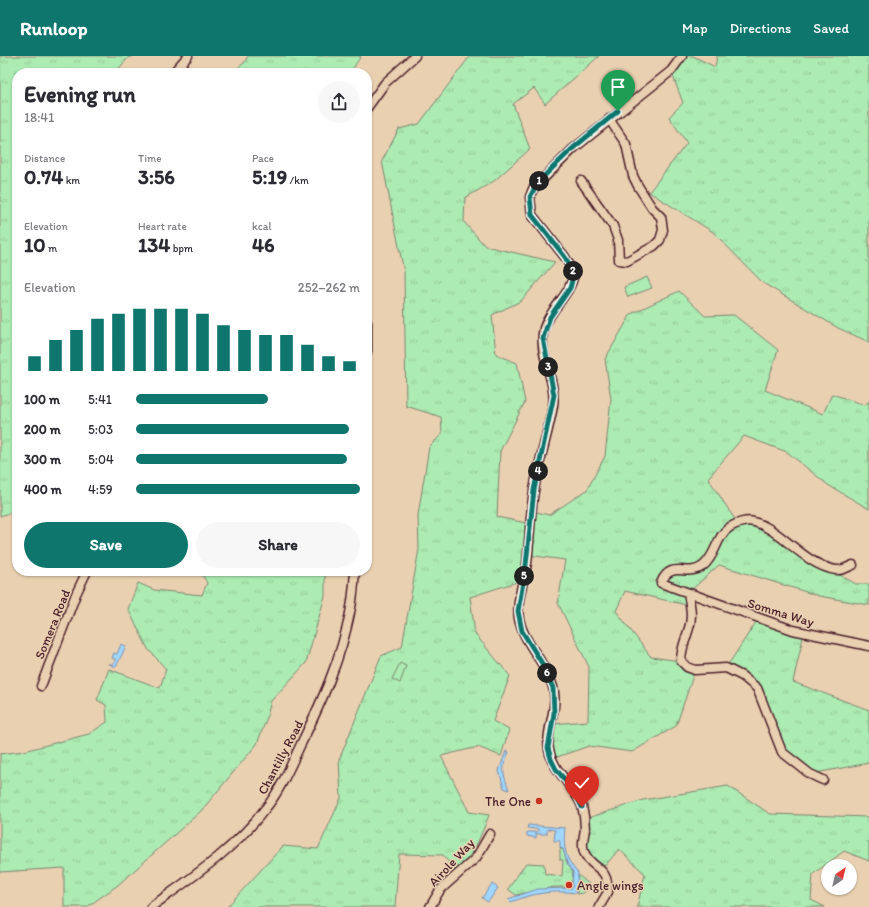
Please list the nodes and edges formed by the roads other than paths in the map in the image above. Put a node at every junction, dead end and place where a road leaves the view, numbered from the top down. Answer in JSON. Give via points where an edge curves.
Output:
{"nodes":[{"id":1,"x":188,"y":56,"type":"edge"},
{"id":2,"x":415,"y":56,"type":"edge"},
{"id":3,"x":682,"y":56,"type":"edge"},
{"id":4,"x":178,"y":68,"type":"edge"},
{"id":5,"x":372,"y":101,"type":"edge"},
{"id":6,"x":609,"y":119,"type":"junction"},
{"id":7,"x":581,"y":181,"type":"dead end"},
{"id":8,"x":851,"y":566,"type":"dead end"},
{"id":9,"x":85,"y":576,"type":"edge"},
{"id":10,"x":355,"y":576,"type":"edge"},
{"id":11,"x":688,"y":593,"type":"junction"},
{"id":12,"x":869,"y":646,"type":"edge"},
{"id":13,"x":41,"y":686,"type":"dead end"},
{"id":14,"x":823,"y":780,"type":"dead end"},
{"id":15,"x":490,"y":834,"type":"dead end"},
{"id":16,"x":151,"y":907,"type":"edge"},
{"id":17,"x":430,"y":907,"type":"edge"},
{"id":18,"x":599,"y":907,"type":"edge"}],
"edges":[{"from":1,"to":4,"type":"street"},
{"from":2,"to":5,"type":"street","via":[[385,83]]},
{"from":3,"to":6,"type":"street","via":[[670,71]]},
{"from":6,"to":7,"type":"street","via":[[626,144],[633,176],[638,186],[661,217],[663,230],[660,240],[627,261],[619,260],[618,240],[613,226]]},
{"from":6,"to":18,"type":"street","via":[[572,149],[538,182],[530,197],[532,215],[565,257],[574,273],[570,288],[550,317],[543,338],[554,395],[534,490],[518,611],[522,631],[543,665],[553,688],[554,713],[548,748],[551,759],[576,794],[582,807],[585,819],[582,843],[584,852],[602,869],[606,877],[608,892]]},
{"from":8,"to":11,"type":"street","name":"Somma Way","via":[[836,570],[820,565],[769,530],[754,522],[746,522],[732,525],[723,532],[710,558],[700,568],[670,570],[664,575],[661,583]]},
{"from":9,"to":13,"type":"street","name":"Somera Road"},
{"from":10,"to":16,"type":"street","name":"Chantilly Road","via":[[351,613],[339,657],[295,757],[266,808],[246,831],[208,866]]},
{"from":11,"to":12,"type":"street","name":"Somma Way","via":[[793,630]]},
{"from":11,"to":14,"type":"street","via":[[691,606],[690,626],[683,644],[681,661],[695,670],[726,668],[742,676],[756,688],[782,752],[810,774]]},
{"from":15,"to":17,"type":"street","name":"Airole Way","via":[[476,858],[440,890]]}]}
